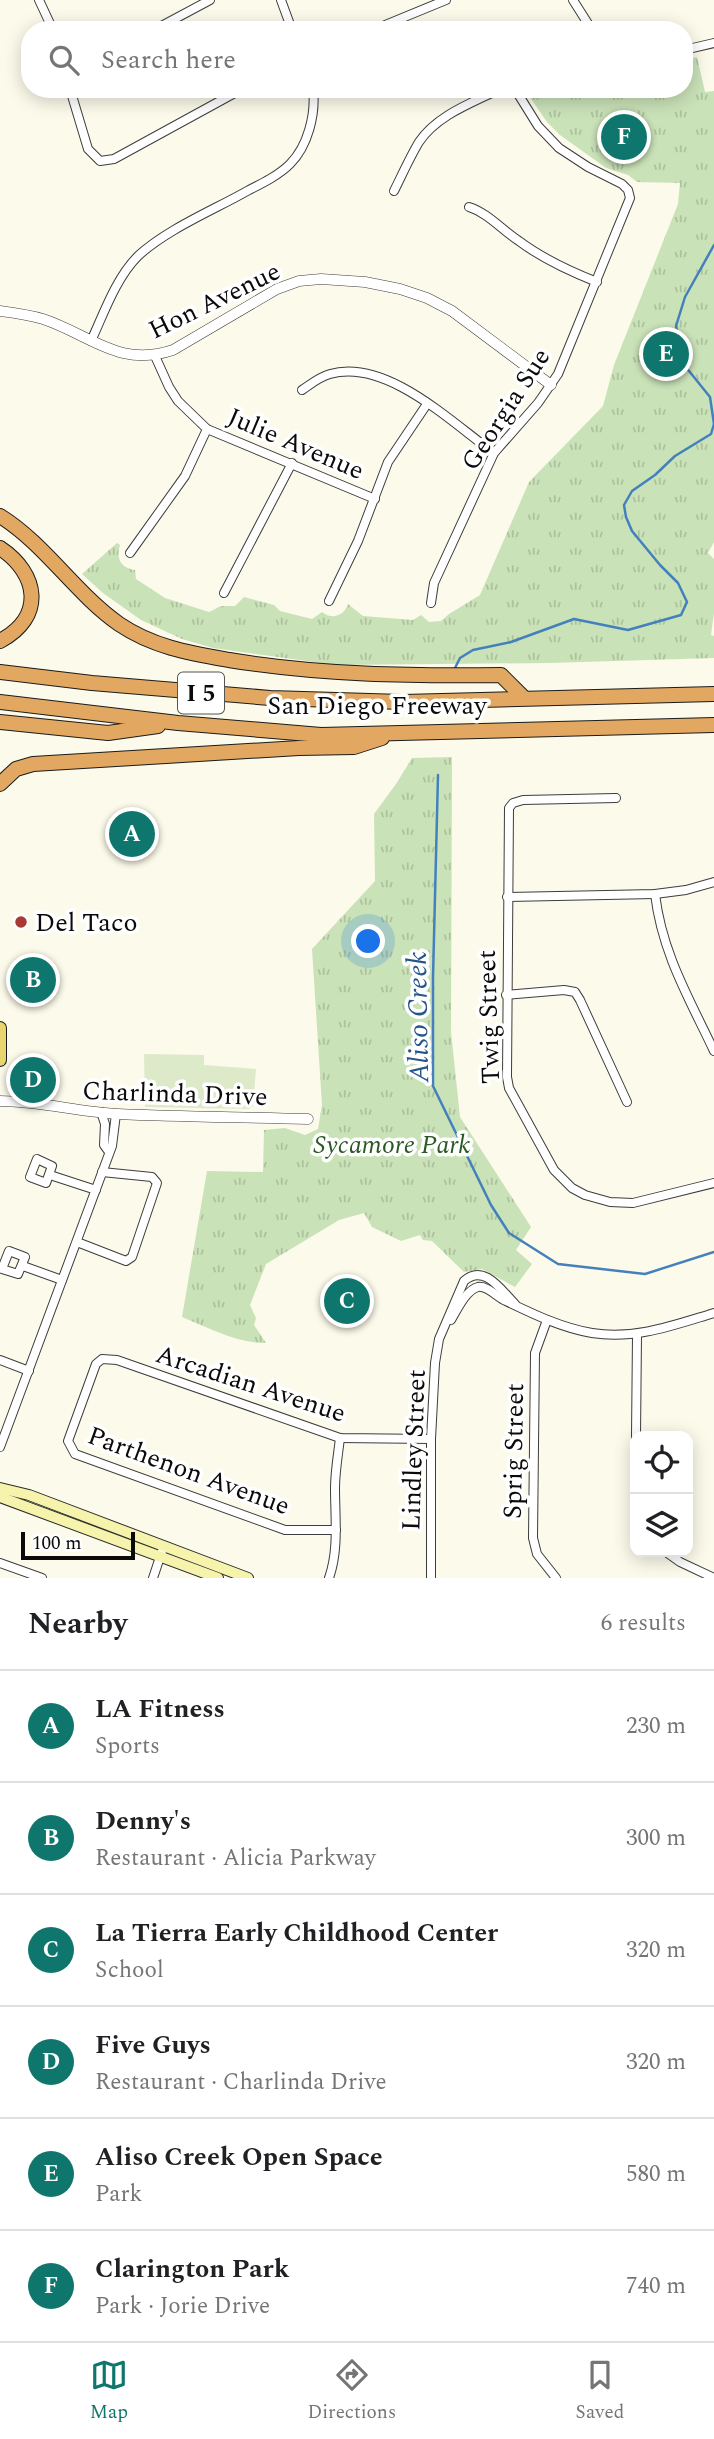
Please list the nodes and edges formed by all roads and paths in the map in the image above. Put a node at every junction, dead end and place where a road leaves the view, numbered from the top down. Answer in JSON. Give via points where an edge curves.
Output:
{"nodes":[{"id":1,"x":39,"y":0,"type":"edge"},
{"id":2,"x":210,"y":0,"type":"edge"},
{"id":3,"x":281,"y":0,"type":"edge"},
{"id":4,"x":446,"y":0,"type":"edge"},
{"id":5,"x":573,"y":0,"type":"edge"},
{"id":6,"x":49,"y":21,"type":"edge"},
{"id":7,"x":171,"y":21,"type":"edge"},
{"id":8,"x":289,"y":21,"type":"edge"},
{"id":9,"x":395,"y":21,"type":"edge"},
{"id":10,"x":586,"y":21,"type":"edge"},
{"id":11,"x":714,"y":43,"type":"edge"},
{"id":12,"x":693,"y":48,"type":"edge"},
{"id":13,"x":73,"y":98,"type":"edge"},
{"id":14,"x":226,"y":98,"type":"edge"},
{"id":15,"x":313,"y":98,"type":"edge"},
{"id":16,"x":482,"y":98,"type":"edge"},
{"id":17,"x":521,"y":98,"type":"edge"},
{"id":18,"x":394,"y":191,"type":"dead end"},
{"id":19,"x":469,"y":207,"type":"dead end"},
{"id":20,"x":597,"y":282,"type":"junction"},
{"id":21,"x":0,"y":311,"type":"edge"},
{"id":22,"x":91,"y":341,"type":"junction"},
{"id":23,"x":155,"y":356,"type":"junction"},
{"id":24,"x":551,"y":385,"type":"junction"},
{"id":25,"x":302,"y":390,"type":"dead end"},
{"id":26,"x":427,"y":404,"type":"junction"},
{"id":27,"x":207,"y":429,"type":"junction"},
{"id":28,"x":494,"y":453,"type":"junction"},
{"id":29,"x":292,"y":463,"type":"junction"},
{"id":30,"x":375,"y":499,"type":"junction"},
{"id":31,"x":0,"y":516,"type":"edge"},
{"id":32,"x":0,"y":548,"type":"edge"},
{"id":33,"x":130,"y":553,"type":"dead end"},
{"id":34,"x":224,"y":593,"type":"dead end"},
{"id":35,"x":329,"y":601,"type":"dead end"},
{"id":36,"x":431,"y":603,"type":"dead end"},
{"id":37,"x":0,"y":642,"type":"edge"},
{"id":38,"x":0,"y":672,"type":"edge"},
{"id":39,"x":714,"y":694,"type":"edge"},
{"id":40,"x":524,"y":698,"type":"junction"},
{"id":41,"x":0,"y":702,"type":"edge"},
{"id":42,"x":0,"y":722,"type":"edge"},
{"id":43,"x":178,"y":723,"type":"junction"},
{"id":44,"x":714,"y":725,"type":"edge"},
{"id":45,"x":393,"y":733,"type":"junction"},
{"id":46,"x":0,"y":784,"type":"edge"},
{"id":47,"x":616,"y":798,"type":"dead end"},
{"id":48,"x":714,"y":882,"type":"edge"},
{"id":49,"x":655,"y":894,"type":"junction"},
{"id":50,"x":507,"y":897,"type":"junction"},
{"id":51,"x":506,"y":995,"type":"junction"},
{"id":52,"x":0,"y":1028,"type":"edge"},
{"id":53,"x":714,"y":1051,"type":"edge"},
{"id":54,"x":0,"y":1060,"type":"edge"},
{"id":55,"x":0,"y":1101,"type":"edge"},
{"id":56,"x":627,"y":1102,"type":"dead end"},
{"id":57,"x":101,"y":1112,"type":"junction"},
{"id":58,"x":116,"y":1114,"type":"junction"},
{"id":59,"x":308,"y":1119,"type":"dead end"},
{"id":60,"x":109,"y":1152,"type":"junction"},
{"id":61,"x":102,"y":1172,"type":"junction"},
{"id":62,"x":50,"y":1175,"type":"dead end"},
{"id":63,"x":714,"y":1183,"type":"edge"},
{"id":64,"x":96,"y":1190,"type":"junction"},
{"id":65,"x":77,"y":1242,"type":"junction"},
{"id":66,"x":23,"y":1266,"type":"dead end"},
{"id":67,"x":62,"y":1280,"type":"junction"},
{"id":68,"x":515,"y":1304,"type":"junction"},
{"id":69,"x":714,"y":1313,"type":"edge"},
{"id":70,"x":547,"y":1320,"type":"junction"},
{"id":71,"x":446,"y":1324,"type":"junction"},
{"id":72,"x":637,"y":1335,"type":"junction"},
{"id":73,"x":0,"y":1360,"type":"edge"},
{"id":74,"x":29,"y":1371,"type":"junction"},
{"id":75,"x":636,"y":1431,"type":"edge"},
{"id":76,"x":340,"y":1438,"type":"junction"},
{"id":77,"x":431,"y":1439,"type":"junction"},
{"id":78,"x":0,"y":1447,"type":"edge"},
{"id":79,"x":70,"y":1448,"type":"joint"},
{"id":80,"x":0,"y":1488,"type":"edge"},
{"id":81,"x":0,"y":1497,"type":"edge"},
{"id":82,"x":336,"y":1530,"type":"junction"},
{"id":83,"x":162,"y":1552,"type":"junction"},
{"id":84,"x":673,"y":1557,"type":"edge"},
{"id":85,"x":0,"y":1563,"type":"edge"},
{"id":86,"x":42,"y":1578,"type":"edge"},
{"id":87,"x":153,"y":1578,"type":"edge"},
{"id":88,"x":218,"y":1578,"type":"edge"},
{"id":89,"x":248,"y":1578,"type":"edge"},
{"id":90,"x":330,"y":1578,"type":"edge"},
{"id":91,"x":431,"y":1578,"type":"edge"},
{"id":92,"x":556,"y":1578,"type":"edge"},
{"id":93,"x":714,"y":1578,"type":"edge"}],
"edges":[{"from":1,"to":6,"type":"street"},
{"from":2,"to":7,"type":"street"},
{"from":3,"to":8,"type":"street"},
{"from":4,"to":9,"type":"street"},
{"from":5,"to":10,"type":"street"},
{"from":11,"to":12,"type":"street"},
{"from":13,"to":14,"type":"street","via":[[88,149],[100,161],[114,159]]},
{"from":15,"to":22,"type":"street","via":[[307,136],[289,164],[156,242],[137,258],[121,279]]},
{"from":16,"to":18,"type":"street","via":[[429,130]]},
{"from":17,"to":20,"type":"street","name":"Georgia Sue","via":[[559,148],[628,190],[630,198]]},
{"from":19,"to":20,"type":"street","via":[[555,265]]},
{"from":20,"to":24,"type":"street","name":"Georgia Sue"},
{"from":21,"to":22,"type":"street","name":"Hon Avenue","via":[[43,319]]},
{"from":22,"to":23,"type":"street","name":"Hon Avenue","via":[[115,353]]},
{"from":23,"to":24,"type":"street","name":"Hon Avenue","via":[[299,281],[365,282],[427,298],[452,311]]},
{"from":23,"to":27,"type":"street","name":"Julie Avenue","via":[[178,401]]},
{"from":24,"to":28,"type":"street","name":"Georgia Sue"},
{"from":25,"to":26,"type":"street","via":[[329,374],[360,372],[387,379]]},
{"from":26,"to":28,"type":"street"},
{"from":26,"to":30,"type":"street","via":[[388,462]]},
{"from":27,"to":29,"type":"street","name":"Julie Avenue"},
{"from":27,"to":33,"type":"street","via":[[185,476]]},
{"from":28,"to":36,"type":"street","name":"Georgia Sue","via":[[434,583]]},
{"from":29,"to":30,"type":"street","name":"Julie Avenue"},
{"from":29,"to":34,"type":"street"},
{"from":30,"to":35,"type":"street"},
{"from":31,"to":40,"type":"highway","via":[[117,622],[178,651],[323,672],[501,675]]},
{"from":32,"to":37,"type":"highway","via":[[23,567],[32,596],[27,618]]},
{"from":38,"to":40,"type":"highway","name":"San Diego Freeway","number":"I 5","via":[[270,698],[413,702]]},
{"from":39,"to":40,"type":"highway","name":"San Diego Freeway","number":"I 5"},
{"from":41,"to":43,"type":"highway","name":"San Diego Freeway","number":"I 5"},
{"from":42,"to":43,"type":"highway","via":[[108,733]]},
{"from":43,"to":45,"type":"highway","name":"San Diego Freeway","number":"I 5","via":[[321,734]]},
{"from":44,"to":45,"type":"highway","name":"San Diego Freeway","number":"I 5"},
{"from":45,"to":46,"type":"highway","via":[[354,747],[33,764],[16,769]]},
{"from":47,"to":50,"type":"street","name":"Twig Street","via":[[523,800],[510,805]]},
{"from":48,"to":49,"type":"street"},
{"from":49,"to":50,"type":"street"},
{"from":49,"to":53,"type":"street","via":[[664,943]]},
{"from":50,"to":51,"type":"street","name":"Twig Street"},
{"from":51,"to":56,"type":"street","via":[[575,992]]},
{"from":51,"to":63,"type":"street","name":"Twig Street","via":[[509,1088],[562,1180],[592,1198],[620,1203]]},
{"from":52,"to":54,"type":"main road"},
{"from":55,"to":57,"type":"street","name":"Charlinda Drive"},
{"from":57,"to":58,"type":"street","name":"Charlinda Drive"},
{"from":57,"to":60,"type":"street","via":[[104,1145]]},
{"from":58,"to":59,"type":"street","name":"Charlinda Drive"},
{"from":58,"to":60,"type":"street"},
{"from":60,"to":61,"type":"street"},
{"from":61,"to":64,"type":"street"},
{"from":61,"to":65,"type":"street","via":[[152,1177],[157,1183],[132,1257],[126,1261]]},
{"from":62,"to":64,"type":"street"},
{"from":64,"to":65,"type":"street"},
{"from":65,"to":67,"type":"street"},
{"from":66,"to":67,"type":"street"},
{"from":67,"to":74,"type":"street"},
{"from":68,"to":70,"type":"street"},
{"from":68,"to":71,"type":"street","name":"Lindley Street","via":[[478,1287]]},
{"from":68,"to":71,"type":"street","name":"Lindley Street","via":[[488,1277],[470,1276]]},
{"from":69,"to":72,"type":"street"},
{"from":70,"to":72,"type":"street","via":[[591,1333]]},
{"from":70,"to":92,"type":"street","name":"Sprig Street","via":[[535,1353],[533,1538],[537,1553]]},
{"from":71,"to":77,"type":"street","name":"Lindley Street","via":[[435,1363]]},
{"from":72,"to":75,"type":"street"},
{"from":73,"to":74,"type":"street"},
{"from":74,"to":78,"type":"street"},
{"from":76,"to":77,"type":"street","name":"Arcadian Avenue"},
{"from":76,"to":79,"type":"street","name":"Arcadian Avenue","via":[[117,1360],[102,1359],[87,1387],[68,1441]]},
{"from":76,"to":82,"type":"street"},
{"from":77,"to":91,"type":"street","name":"Lindley Street"},
{"from":79,"to":82,"type":"street","name":"Parthenon Avenue","via":[[75,1454],[285,1531]]},
{"from":80,"to":83,"type":"main road","via":[[29,1495]]},
{"from":81,"to":83,"type":"main road"},
{"from":82,"to":90,"type":"street"},
{"from":83,"to":87,"type":"street"},
{"from":83,"to":88,"type":"main road"},
{"from":83,"to":89,"type":"main road"},
{"from":84,"to":93,"type":"street"},
{"from":85,"to":86,"type":"street"}]}
